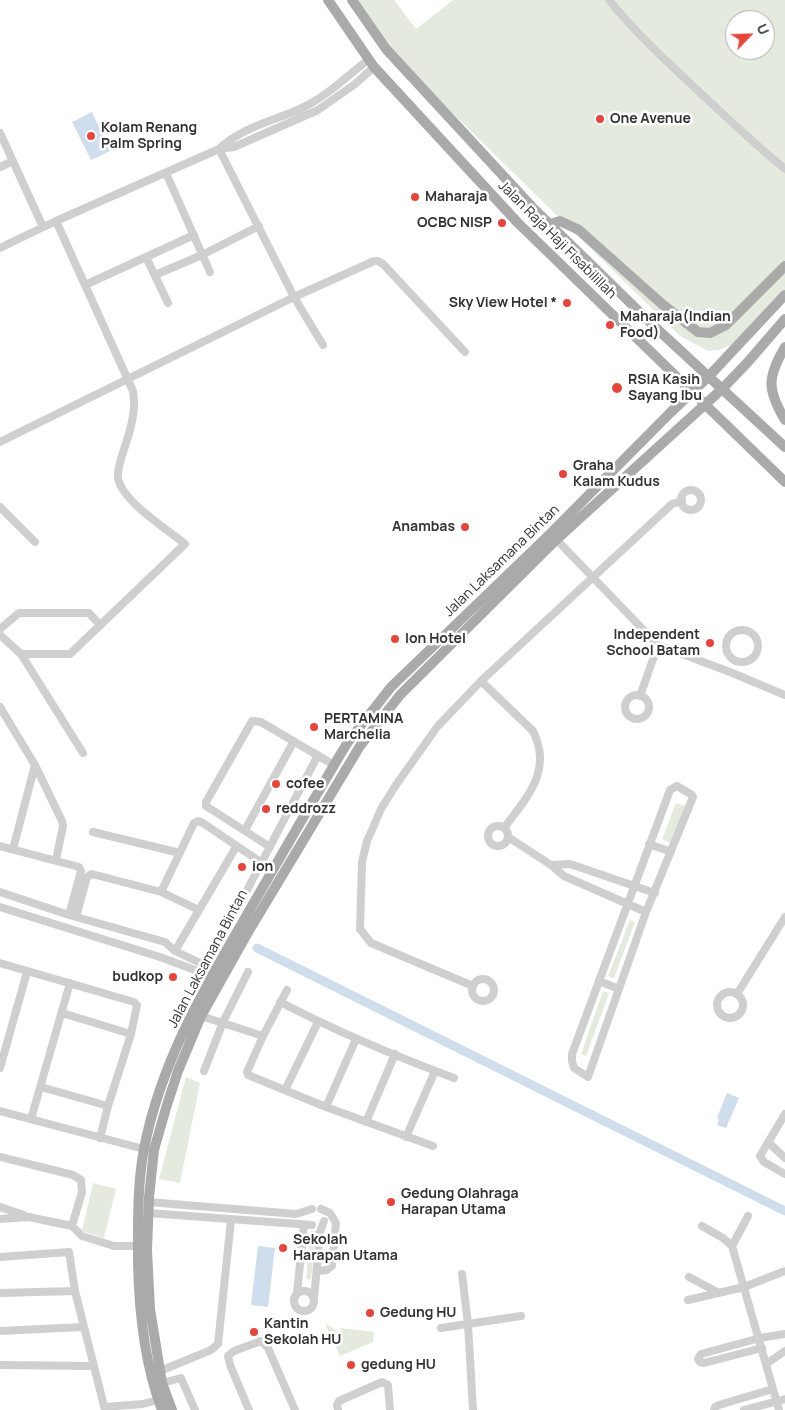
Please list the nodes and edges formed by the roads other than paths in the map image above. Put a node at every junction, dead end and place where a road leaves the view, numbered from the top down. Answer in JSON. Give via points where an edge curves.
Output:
{"nodes":[{"id":1,"x":330,"y":0,"type":"edge"},
{"id":2,"x":352,"y":0,"type":"edge"},
{"id":3,"x":609,"y":0,"type":"edge"},
{"id":4,"x":371,"y":63,"type":"junction"},
{"id":5,"x":0,"y":133,"type":"edge"},
{"id":6,"x":219,"y":149,"type":"junction"},
{"id":7,"x":13,"y":161,"type":"junction"},
{"id":8,"x":0,"y":167,"type":"edge"},
{"id":9,"x":785,"y":169,"type":"edge"},
{"id":10,"x":166,"y":173,"type":"junction"},
{"id":11,"x":56,"y":221,"type":"junction"},
{"id":12,"x":550,"y":224,"type":"junction"},
{"id":13,"x":259,"y":226,"type":"junction"},
{"id":14,"x":43,"y":227,"type":"junction"},
{"id":15,"x":194,"y":235,"type":"junction"},
{"id":16,"x":0,"y":238,"type":"edge"},
{"id":17,"x":2,"y":247,"type":"edge"},
{"id":18,"x":202,"y":254,"type":"junction"},
{"id":19,"x":146,"y":257,"type":"junction"},
{"id":20,"x":785,"y":266,"type":"edge"},
{"id":21,"x":210,"y":272,"type":"dead end"},
{"id":22,"x":155,"y":275,"type":"junction"},
{"id":23,"x":85,"y":285,"type":"junction"},
{"id":24,"x":785,"y":295,"type":"edge"},
{"id":25,"x":294,"y":297,"type":"junction"},
{"id":26,"x":168,"y":303,"type":"dead end"},
{"id":27,"x":785,"y":319,"type":"edge"},
{"id":28,"x":323,"y":345,"type":"dead end"},
{"id":29,"x":785,"y":347,"type":"edge"},
{"id":30,"x":465,"y":352,"type":"dead end"},
{"id":31,"x":709,"y":376,"type":"junction"},
{"id":32,"x":128,"y":379,"type":"junction"},
{"id":33,"x":722,"y":389,"type":"junction"},
{"id":34,"x":692,"y":392,"type":"junction"},
{"id":35,"x":704,"y":404,"type":"junction"},
{"id":36,"x":785,"y":420,"type":"edge"},
{"id":37,"x":0,"y":442,"type":"edge"},
{"id":38,"x":785,"y":447,"type":"edge"},
{"id":39,"x":785,"y":482,"type":"edge"},
{"id":40,"x":682,"y":501,"type":"dead end"},
{"id":41,"x":0,"y":506,"type":"edge"},
{"id":42,"x":8,"y":514,"type":"junction"},
{"id":43,"x":0,"y":521,"type":"edge"},
{"id":44,"x":554,"y":536,"type":"junction"},
{"id":45,"x":35,"y":542,"type":"dead end"},
{"id":46,"x":593,"y":577,"type":"junction"},
{"id":47,"x":100,"y":624,"type":"junction"},
{"id":48,"x":0,"y":629,"type":"edge"},
{"id":49,"x":0,"y":636,"type":"edge"},
{"id":50,"x":658,"y":645,"type":"junction"},
{"id":51,"x":21,"y":654,"type":"junction"},
{"id":52,"x":736,"y":661,"type":"junction"},
{"id":53,"x":730,"y":672,"type":"junction"},
{"id":54,"x":481,"y":682,"type":"junction"},
{"id":55,"x":785,"y":695,"type":"edge"},
{"id":56,"x":640,"y":696,"type":"dead end"},
{"id":57,"x":2,"y":709,"type":"edge"},
{"id":58,"x":0,"y":723,"type":"edge"},
{"id":59,"x":294,"y":741,"type":"junction"},
{"id":60,"x":82,"y":754,"type":"dead end"},
{"id":61,"x":318,"y":755,"type":"junction"},
{"id":62,"x":334,"y":764,"type":"junction"},
{"id":63,"x":35,"y":765,"type":"junction"},
{"id":64,"x":504,"y":828,"type":"junction"},
{"id":65,"x":245,"y":830,"type":"junction"},
{"id":66,"x":94,"y":832,"type":"dead end"},
{"id":67,"x":508,"y":837,"type":"junction"},
{"id":68,"x":649,"y":844,"type":"junction"},
{"id":69,"x":0,"y":846,"type":"edge"},
{"id":70,"x":236,"y":847,"type":"junction"},
{"id":71,"x":270,"y":848,"type":"junction"},
{"id":72,"x":13,"y":849,"type":"junction"},
{"id":73,"x":671,"y":852,"type":"junction"},
{"id":74,"x":180,"y":853,"type":"junction"},
{"id":75,"x":56,"y":860,"type":"junction"},
{"id":76,"x":262,"y":863,"type":"junction"},
{"id":77,"x":551,"y":865,"type":"junction"},
{"id":78,"x":634,"y":886,"type":"junction"},
{"id":79,"x":0,"y":892,"type":"edge"},
{"id":80,"x":161,"y":892,"type":"junction"},
{"id":81,"x":655,"y":893,"type":"junction"},
{"id":82,"x":627,"y":905,"type":"junction"},
{"id":83,"x":0,"y":907,"type":"edge"},
{"id":84,"x":199,"y":910,"type":"junction"},
{"id":85,"x":646,"y":912,"type":"junction"},
{"id":86,"x":235,"y":913,"type":"junction"},
{"id":87,"x":73,"y":916,"type":"junction"},
{"id":88,"x":785,"y":917,"type":"edge"},
{"id":89,"x":245,"y":918,"type":"junction"},
{"id":90,"x":175,"y":951,"type":"junction"},
{"id":91,"x":0,"y":963,"type":"edge"},
{"id":92,"x":204,"y":964,"type":"junction"},
{"id":93,"x":27,"y":972,"type":"junction"},
{"id":94,"x":248,"y":972,"type":"dead end"},
{"id":95,"x":213,"y":973,"type":"junction"},
{"id":96,"x":599,"y":981,"type":"junction"},
{"id":97,"x":70,"y":983,"type":"junction"},
{"id":98,"x":473,"y":986,"type":"dead end"},
{"id":99,"x":619,"y":989,"type":"junction"},
{"id":100,"x":287,"y":990,"type":"dead end"},
{"id":101,"x":737,"y":994,"type":"dead end"},
{"id":102,"x":280,"y":1002,"type":"junction"},
{"id":103,"x":62,"y":1013,"type":"junction"},
{"id":104,"x":201,"y":1016,"type":"junction"},
{"id":105,"x":223,"y":1022,"type":"junction"},
{"id":106,"x":318,"y":1022,"type":"junction"},
{"id":107,"x":131,"y":1034,"type":"junction"},
{"id":108,"x":262,"y":1036,"type":"junction"},
{"id":109,"x":356,"y":1038,"type":"junction"},
{"id":110,"x":395,"y":1054,"type":"junction"},
{"id":111,"x":0,"y":1068,"type":"edge"},
{"id":112,"x":204,"y":1071,"type":"dead end"},
{"id":113,"x":435,"y":1071,"type":"junction"},
{"id":114,"x":454,"y":1078,"type":"dead end"},
{"id":115,"x":41,"y":1087,"type":"junction"},
{"id":116,"x":285,"y":1090,"type":"junction"},
{"id":117,"x":108,"y":1106,"type":"junction"},
{"id":118,"x":326,"y":1107,"type":"junction"},
{"id":119,"x":0,"y":1111,"type":"edge"},
{"id":120,"x":785,"y":1114,"type":"edge"},
{"id":121,"x":31,"y":1119,"type":"junction"},
{"id":122,"x":366,"y":1122,"type":"junction"},
{"id":123,"x":406,"y":1137,"type":"junction"},
{"id":124,"x":100,"y":1138,"type":"junction"},
{"id":125,"x":768,"y":1142,"type":"junction"},
{"id":126,"x":433,"y":1146,"type":"dead end"},
{"id":127,"x":144,"y":1149,"type":"junction"},
{"id":128,"x":0,"y":1157,"type":"edge"},
{"id":129,"x":785,"y":1158,"type":"edge"},
{"id":130,"x":785,"y":1174,"type":"edge"},
{"id":131,"x":148,"y":1202,"type":"junction"},
{"id":132,"x":0,"y":1207,"type":"edge"},
{"id":133,"x":312,"y":1209,"type":"junction"},
{"id":134,"x":321,"y":1209,"type":"junction"},
{"id":135,"x":148,"y":1213,"type":"junction"},
{"id":136,"x":748,"y":1216,"type":"dead end"},
{"id":137,"x":29,"y":1217,"type":"junction"},
{"id":138,"x":0,"y":1219,"type":"edge"},
{"id":139,"x":231,"y":1220,"type":"junction"},
{"id":140,"x":324,"y":1221,"type":"junction"},
{"id":141,"x":308,"y":1225,"type":"junction"},
{"id":142,"x":72,"y":1226,"type":"junction"},
{"id":143,"x":702,"y":1226,"type":"dead end"},
{"id":144,"x":138,"y":1246,"type":"junction"},
{"id":145,"x":732,"y":1246,"type":"junction"},
{"id":146,"x":0,"y":1257,"type":"edge"},
{"id":147,"x":317,"y":1271,"type":"junction"},
{"id":148,"x":785,"y":1271,"type":"edge"},
{"id":149,"x":462,"y":1274,"type":"dead end"},
{"id":150,"x":689,"y":1277,"type":"dead end"},
{"id":151,"x":744,"y":1287,"type":"junction"},
{"id":152,"x":75,"y":1291,"type":"junction"},
{"id":153,"x":718,"y":1292,"type":"junction"},
{"id":154,"x":0,"y":1293,"type":"edge"},
{"id":155,"x":297,"y":1293,"type":"junction"},
{"id":156,"x":314,"y":1300,"type":"junction"},
{"id":157,"x":688,"y":1300,"type":"dead end"},
{"id":158,"x":145,"y":1310,"type":"junction"},
{"id":159,"x":521,"y":1316,"type":"dead end"},
{"id":160,"x":468,"y":1324,"type":"junction"},
{"id":161,"x":83,"y":1327,"type":"junction"},
{"id":162,"x":442,"y":1328,"type":"dead end"},
{"id":163,"x":0,"y":1331,"type":"edge"},
{"id":164,"x":785,"y":1334,"type":"edge"},
{"id":165,"x":760,"y":1338,"type":"junction"},
{"id":166,"x":762,"y":1348,"type":"junction"},
{"id":167,"x":785,"y":1351,"type":"edge"},
{"id":168,"x":766,"y":1364,"type":"junction"},
{"id":169,"x":0,"y":1365,"type":"edge"},
{"id":170,"x":93,"y":1366,"type":"junction"},
{"id":171,"x":160,"y":1371,"type":"junction"},
{"id":172,"x":162,"y":1383,"type":"junction"},
{"id":173,"x":773,"y":1389,"type":"junction"},
{"id":174,"x":781,"y":1400,"type":"edge"},
{"id":175,"x":160,"y":1405,"type":"edge"},
{"id":176,"x":104,"y":1409,"type":"edge"},
{"id":177,"x":172,"y":1410,"type":"edge"},
{"id":178,"x":195,"y":1410,"type":"edge"},
{"id":179,"x":249,"y":1410,"type":"edge"},
{"id":180,"x":295,"y":1410,"type":"edge"},
{"id":181,"x":338,"y":1410,"type":"edge"},
{"id":182,"x":390,"y":1410,"type":"edge"},
{"id":183,"x":473,"y":1410,"type":"edge"},
{"id":184,"x":714,"y":1410,"type":"edge"},
{"id":185,"x":744,"y":1410,"type":"edge"},
{"id":186,"x":779,"y":1410,"type":"edge"}],
"edges":[{"from":1,"to":4,"type":"main road","name":"Jalan Raja Haji Fisabilillah"},
{"from":2,"to":12,"type":"main road","name":"Jalan Raja Haji Fisabilillah","via":[[386,49]]},
{"from":3,"to":9,"type":"street","via":[[632,28],[683,77]]},
{"from":4,"to":6,"type":"street","via":[[356,84],[318,110],[234,147]]},
{"from":4,"to":34,"type":"main road","name":"Jalan Raja Haji Fisabilillah","via":[[518,223]]},
{"from":5,"to":7,"type":"street"},
{"from":6,"to":10,"type":"street"},
{"from":6,"to":13,"type":"street"},
{"from":7,"to":8,"type":"street"},
{"from":7,"to":14,"type":"street"},
{"from":10,"to":11,"type":"street"},
{"from":10,"to":15,"type":"street"},
{"from":11,"to":14,"type":"street"},
{"from":11,"to":23,"type":"street"},
{"from":12,"to":20,"type":"main road","via":[[560,221],[575,227],[698,332],[710,334],[726,325]]},
{"from":12,"to":31,"type":"main road","name":"Jalan Raja Haji Fisabilillah"},
{"from":13,"to":18,"type":"street"},
{"from":13,"to":25,"type":"street"},
{"from":14,"to":17,"type":"street"},
{"from":15,"to":18,"type":"street"},
{"from":15,"to":19,"type":"street"},
{"from":16,"to":17,"type":"street"},
{"from":18,"to":21,"type":"street"},
{"from":18,"to":22,"type":"street"},
{"from":19,"to":22,"type":"street"},
{"from":19,"to":23,"type":"street"},
{"from":22,"to":26,"type":"street"},
{"from":23,"to":32,"type":"street"},
{"from":24,"to":31,"type":"main road","name":"Jalan Laksamana Bintan"},
{"from":25,"to":28,"type":"street"},
{"from":25,"to":30,"type":"street","via":[[378,261]]},
{"from":25,"to":32,"type":"street"},
{"from":27,"to":33,"type":"main road","name":"Jalan Laksamana Bintan"},
{"from":29,"to":36,"type":"main road","via":[[774,366],[772,380],[772,394]]},
{"from":31,"to":33,"type":"main road","name":"Jalan Raja Haji Fisabilillah"},
{"from":31,"to":34,"type":"main road","name":"Jalan Laksamana Bintan"},
{"from":32,"to":37,"type":"street"},
{"from":32,"to":47,"type":"street","via":[[133,391],[133,422],[117,476],[119,484],[133,503],[185,544]]},
{"from":33,"to":35,"type":"main road","name":"Jalan Laksamana Bintan"},
{"from":33,"to":38,"type":"main road","name":"Jalan Raja Haji Fisabilillah"},
{"from":34,"to":35,"type":"main road","name":"Jalan Raja Haji Fisabilillah"},
{"from":34,"to":44,"type":"main road","name":"Jalan Laksamana Bintan"},
{"from":35,"to":39,"type":"main road","name":"Jalan Raja Haji Fisabilillah"},
{"from":35,"to":44,"type":"main road","name":"Jalan Laksamana Bintan"},
{"from":40,"to":46,"type":"street","via":[[672,504]]},
{"from":41,"to":42,"type":"street"},
{"from":42,"to":43,"type":"street"},
{"from":42,"to":45,"type":"street"},
{"from":44,"to":46,"type":"street"},
{"from":44,"to":62,"type":"main road","name":"Jalan Laksamana Bintan","via":[[392,687]]},
{"from":44,"to":104,"type":"main road","name":"Jalan Laksamana Bintan","via":[[400,694],[367,736]]},
{"from":46,"to":50,"type":"street"},
{"from":46,"to":54,"type":"street"},
{"from":47,"to":48,"type":"street","via":[[89,614],[19,613]]},
{"from":47,"to":51,"type":"street","via":[[70,654]]},
{"from":49,"to":51,"type":"street"},
{"from":50,"to":53,"type":"street"},
{"from":50,"to":56,"type":"street"},
{"from":51,"to":60,"type":"street"},
{"from":52,"to":52,"type":"street","via":[[727,650],[727,640],[733,632],[748,631],[757,644],[755,654],[747,661]]},
{"from":52,"to":53,"type":"street"},
{"from":53,"to":55,"type":"street"},
{"from":54,"to":64,"type":"street","via":[[532,730],[537,740],[539,770],[536,781]]},
{"from":54,"to":98,"type":"street","via":[[437,727],[381,809],[362,862],[360,919],[360,930],[371,943]]},
{"from":57,"to":58,"type":"street"},
{"from":57,"to":63,"type":"street"},
{"from":59,"to":61,"type":"street"},
{"from":59,"to":65,"type":"street"},
{"from":59,"to":65,"type":"street","via":[[262,722],[252,721],[206,802],[208,808]]},
{"from":61,"to":62,"type":"street"},
{"from":61,"to":71,"type":"street"},
{"from":62,"to":89,"type":"main road","name":"Jalan Laksamana Bintan"},
{"from":63,"to":72,"type":"street"},
{"from":63,"to":75,"type":"street","via":[[62,821]]},
{"from":64,"to":67,"type":"street"},
{"from":64,"to":67,"type":"street","via":[[491,828],[489,841],[500,846]]},
{"from":65,"to":71,"type":"street"},
{"from":66,"to":74,"type":"street"},
{"from":67,"to":77,"type":"street"},
{"from":68,"to":73,"type":"street"},
{"from":68,"to":73,"type":"street","via":[[670,790],[677,786],[693,797]]},
{"from":68,"to":78,"type":"street"},
{"from":69,"to":72,"type":"street"},
{"from":70,"to":74,"type":"street","via":[[198,821],[194,823]]},
{"from":70,"to":76,"type":"street"},
{"from":70,"to":84,"type":"street"},
{"from":71,"to":76,"type":"street"},
{"from":72,"to":75,"type":"street"},
{"from":73,"to":81,"type":"street"},
{"from":74,"to":80,"type":"street"},
{"from":75,"to":87,"type":"street","via":[[80,869]]},
{"from":76,"to":86,"type":"street"},
{"from":77,"to":78,"type":"street","via":[[570,864]]},
{"from":77,"to":82,"type":"street","via":[[564,876]]},
{"from":78,"to":81,"type":"street"},
{"from":78,"to":82,"type":"street"},
{"from":79,"to":87,"type":"street"},
{"from":80,"to":84,"type":"street"},
{"from":80,"to":87,"type":"street","via":[[92,874],[87,877]]},
{"from":81,"to":85,"type":"street"},
{"from":82,"to":85,"type":"street"},
{"from":82,"to":96,"type":"street"},
{"from":83,"to":95,"type":"street"},
{"from":84,"to":90,"type":"street"},
{"from":85,"to":99,"type":"street"},
{"from":86,"to":89,"type":"street"},
{"from":86,"to":92,"type":"street"},
{"from":87,"to":90,"type":"street","via":[[165,942]]},
{"from":88,"to":101,"type":"street"},
{"from":89,"to":95,"type":"main road","name":"Jalan Laksamana Bintan"},
{"from":90,"to":92,"type":"street"},
{"from":91,"to":93,"type":"street"},
{"from":92,"to":95,"type":"street"},
{"from":93,"to":97,"type":"street"},
{"from":93,"to":111,"type":"street"},
{"from":94,"to":105,"type":"street"},
{"from":95,"to":127,"type":"main road","name":"Jalan Laksamana Bintan","via":[[165,1073]]},
{"from":96,"to":99,"type":"street"},
{"from":96,"to":99,"type":"street","via":[[572,1054],[574,1068],[588,1077]]},
{"from":97,"to":103,"type":"street"},
{"from":97,"to":107,"type":"street","via":[[136,1003]]},
{"from":100,"to":102,"type":"street"},
{"from":102,"to":106,"type":"street"},
{"from":102,"to":108,"type":"street"},
{"from":103,"to":107,"type":"street"},
{"from":103,"to":115,"type":"street"},
{"from":104,"to":105,"type":"street"},
{"from":104,"to":131,"type":"main road","name":"Jalan Laksamana Bintan","via":[[178,1071],[154,1150]]},
{"from":105,"to":108,"type":"street"},
{"from":105,"to":112,"type":"street"},
{"from":106,"to":109,"type":"street"},
{"from":106,"to":116,"type":"street"},
{"from":107,"to":117,"type":"street"},
{"from":108,"to":116,"type":"street","via":[[247,1073]]},
{"from":109,"to":110,"type":"street"},
{"from":109,"to":118,"type":"street"},
{"from":110,"to":113,"type":"street"},
{"from":110,"to":122,"type":"street"},
{"from":113,"to":114,"type":"street"},
{"from":113,"to":123,"type":"street"},
{"from":115,"to":117,"type":"street"},
{"from":115,"to":121,"type":"street"},
{"from":116,"to":118,"type":"street"},
{"from":117,"to":124,"type":"street"},
{"from":118,"to":122,"type":"street"},
{"from":119,"to":121,"type":"street"},
{"from":120,"to":125,"type":"street"},
{"from":121,"to":124,"type":"street"},
{"from":122,"to":123,"type":"street"},
{"from":123,"to":126,"type":"street"},
{"from":124,"to":127,"type":"street"},
{"from":125,"to":129,"type":"street"},
{"from":125,"to":130,"type":"street","via":[[761,1160]]},
{"from":127,"to":144,"type":"main road","name":"Jalan Laksamana Bintan"},
{"from":128,"to":142,"type":"street","via":[[73,1175],[81,1180],[82,1192]]},
{"from":131,"to":133,"type":"street","via":[[296,1214]]},
{"from":131,"to":135,"type":"main road","name":"Jalan Laksamana Bintan"},
{"from":132,"to":137,"type":"street"},
{"from":133,"to":134,"type":"street"},
{"from":133,"to":141,"type":"street","via":[[307,1216]]},
{"from":134,"to":140,"type":"street"},
{"from":134,"to":147,"type":"street","via":[[330,1213],[336,1223],[332,1266]]},
{"from":135,"to":139,"type":"street"},
{"from":135,"to":158,"type":"main road","name":"Jalan Laksamana Bintan"},
{"from":136,"to":145,"type":"street"},
{"from":137,"to":138,"type":"street"},
{"from":137,"to":142,"type":"street"},
{"from":139,"to":141,"type":"street"},
{"from":139,"to":171,"type":"street","via":[[218,1344]]},
{"from":140,"to":141,"type":"street","via":[[320,1225]]},
{"from":140,"to":147,"type":"street"},
{"from":141,"to":155,"type":"street"},
{"from":142,"to":144,"type":"street","via":[[79,1234],[114,1246]]},
{"from":143,"to":145,"type":"street"},
{"from":144,"to":158,"type":"main road","name":"Jalan Laksamana Bintan"},
{"from":145,"to":151,"type":"street"},
{"from":146,"to":152,"type":"street","via":[[69,1252]]},
{"from":147,"to":156,"type":"street"},
{"from":148,"to":151,"type":"street"},
{"from":149,"to":160,"type":"street"},
{"from":150,"to":153,"type":"street"},
{"from":151,"to":153,"type":"street"},
{"from":151,"to":165,"type":"street"},
{"from":152,"to":154,"type":"street"},
{"from":152,"to":161,"type":"street"},
{"from":153,"to":157,"type":"street"},
{"from":155,"to":156,"type":"street","via":[[306,1291]]},
{"from":155,"to":156,"type":"street","via":[[294,1302],[300,1310],[310,1309]]},
{"from":158,"to":171,"type":"main road","name":"Jalan Laksamana Bintan"},
{"from":158,"to":175,"type":"main road","name":"Jalan Laksamana Bintan","via":[[151,1377]]},
{"from":159,"to":160,"type":"street"},
{"from":160,"to":162,"type":"street"},
{"from":160,"to":183,"type":"street"},
{"from":161,"to":163,"type":"street"},
{"from":161,"to":170,"type":"street"},
{"from":164,"to":165,"type":"street"},
{"from":165,"to":166,"type":"street"},
{"from":165,"to":166,"type":"street","via":[[701,1354],[698,1359],[704,1362]]},
{"from":166,"to":168,"type":"street"},
{"from":167,"to":168,"type":"street"},
{"from":168,"to":173,"type":"street"},
{"from":169,"to":170,"type":"street"},
{"from":170,"to":176,"type":"street"},
{"from":171,"to":172,"type":"main road","name":"Jalan Laksamana Bintan"},
{"from":172,"to":177,"type":"main road","name":"Jalan Laksamana Bintan"},
{"from":172,"to":178,"type":"street","via":[[181,1378]]},
{"from":173,"to":174,"type":"street"},
{"from":173,"to":184,"type":"street","via":[[719,1405]]},
{"from":174,"to":185,"type":"street"},
{"from":174,"to":186,"type":"street"},
{"from":175,"to":176,"type":"street"},
{"from":179,"to":180,"type":"street","via":[[228,1356],[261,1341],[268,1348]]},
{"from":181,"to":182,"type":"street","via":[[339,1401],[382,1382],[388,1385]]}]}
